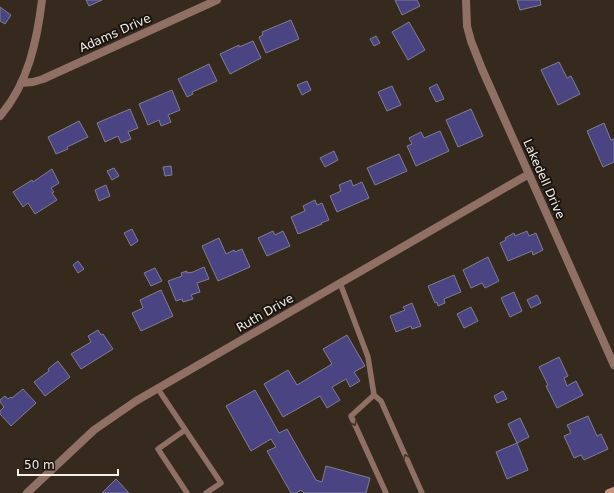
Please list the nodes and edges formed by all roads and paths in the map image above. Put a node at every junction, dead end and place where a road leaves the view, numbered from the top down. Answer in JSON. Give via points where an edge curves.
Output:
{"nodes":[{"id":1,"x":42,"y":0,"type":"edge"},
{"id":2,"x":217,"y":0,"type":"edge"},
{"id":3,"x":466,"y":0,"type":"edge"},
{"id":4,"x":21,"y":83,"type":"junction"},
{"id":5,"x":0,"y":116,"type":"edge"},
{"id":6,"x":529,"y":174,"type":"junction"},
{"id":7,"x":340,"y":283,"type":"junction"},
{"id":8,"x":614,"y":364,"type":"edge"},
{"id":9,"x":158,"y":389,"type":"junction"},
{"id":10,"x":374,"y":396,"type":"junction"},
{"id":11,"x":185,"y":430,"type":"junction"},
{"id":12,"x":614,"y":491,"type":"edge"},
{"id":13,"x":27,"y":493,"type":"edge"},
{"id":14,"x":187,"y":493,"type":"edge"},
{"id":15,"x":206,"y":493,"type":"edge"},
{"id":16,"x":386,"y":493,"type":"edge"},
{"id":17,"x":422,"y":493,"type":"edge"},
{"id":18,"x":609,"y":493,"type":"edge"}],
"edges":[{"from":1,"to":4,"type":"street","via":[[34,48]]},
{"from":2,"to":4,"type":"street","name":"Adams Drive","via":[[43,79]]},
{"from":3,"to":6,"type":"street","name":"Lakedell Drive","via":[[467,26],[471,41]]},
{"from":4,"to":5,"type":"street"},
{"from":6,"to":7,"type":"street","name":"Ruth Drive"},
{"from":6,"to":8,"type":"street","name":"Lakedell Drive"},
{"from":7,"to":9,"type":"street","name":"Ruth Drive"},
{"from":7,"to":10,"type":"lane","via":[[368,357]]},
{"from":9,"to":11,"type":"lane"},
{"from":9,"to":13,"type":"street","name":"Ruth Drive","via":[[94,430]]},
{"from":10,"to":16,"type":"lane","one_way":true,"via":[[351,416]]},
{"from":17,"to":10,"type":"lane","one_way":true,"via":[[381,401]]},
{"from":11,"to":14,"type":"lane","via":[[158,449]]},
{"from":11,"to":15,"type":"lane","via":[[221,483]]},
{"from":12,"to":18,"type":"main road"}]}
